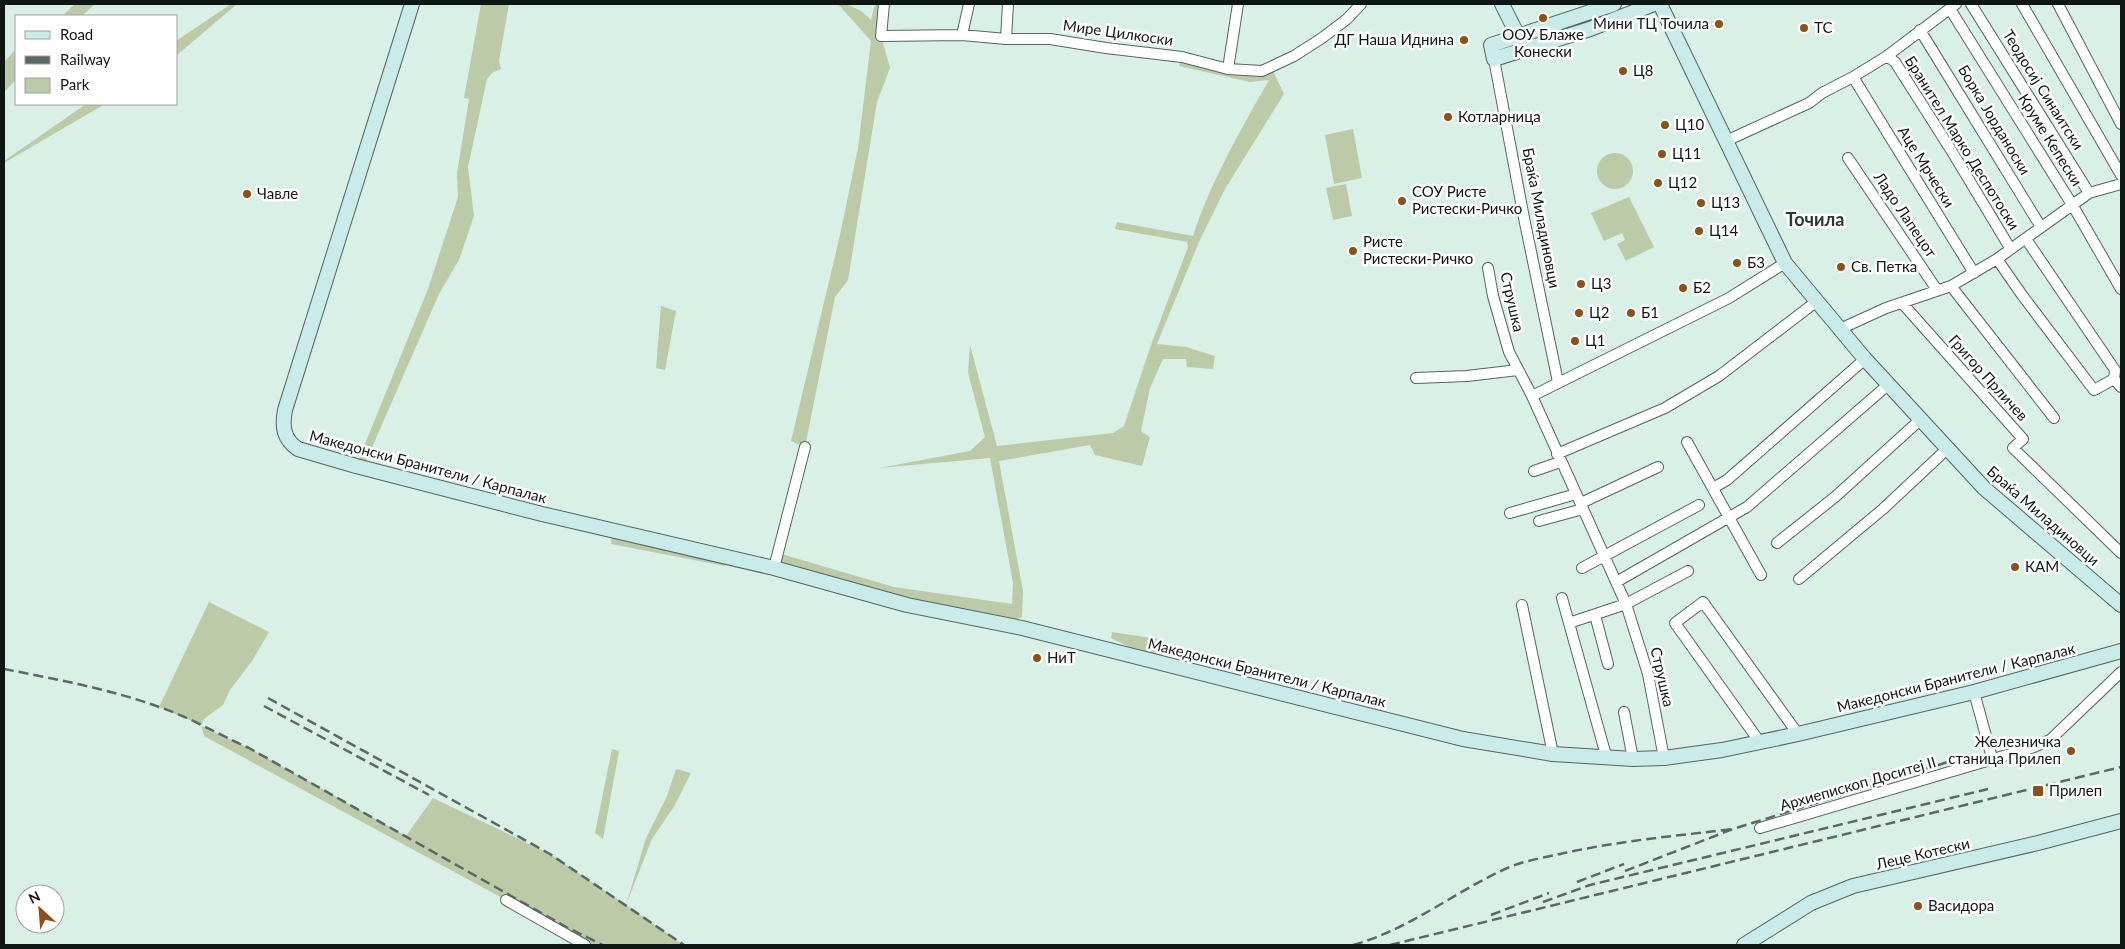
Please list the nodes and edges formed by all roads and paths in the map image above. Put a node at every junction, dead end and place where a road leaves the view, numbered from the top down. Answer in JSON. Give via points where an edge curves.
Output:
{"nodes":[{"id":1,"x":412,"y":4,"type":"edge"},
{"id":2,"x":884,"y":4,"type":"edge"},
{"id":3,"x":969,"y":4,"type":"edge"},
{"id":4,"x":1008,"y":4,"type":"edge"},
{"id":5,"x":1238,"y":4,"type":"edge"},
{"id":6,"x":1361,"y":4,"type":"edge"},
{"id":7,"x":1502,"y":4,"type":"edge"},
{"id":8,"x":1614,"y":4,"type":"edge"},
{"id":9,"x":1654,"y":4,"type":"edge"},
{"id":10,"x":1660,"y":4,"type":"edge"},
{"id":11,"x":1971,"y":4,"type":"edge"},
{"id":12,"x":2022,"y":4,"type":"edge"},
{"id":13,"x":2058,"y":4,"type":"edge"},
{"id":14,"x":1953,"y":6,"type":"edge"},
{"id":15,"x":1920,"y":30,"type":"junction"},
{"id":16,"x":962,"y":35,"type":"junction"},
{"id":17,"x":1518,"y":36,"type":"junction"},
{"id":18,"x":1006,"y":39,"type":"junction"},
{"id":19,"x":1524,"y":50,"type":"junction"},
{"id":20,"x":1886,"y":56,"type":"junction"},
{"id":21,"x":1494,"y":59,"type":"junction"},
{"id":22,"x":1228,"y":69,"type":"junction"},
{"id":23,"x":1853,"y":78,"type":"junction"},
{"id":24,"x":2121,"y":124,"type":"edge"},
{"id":25,"x":1726,"y":141,"type":"junction"},
{"id":26,"x":1848,"y":158,"type":"dead end"},
{"id":27,"x":2121,"y":175,"type":"edge"},
{"id":28,"x":2121,"y":184,"type":"edge"},
{"id":29,"x":2089,"y":193,"type":"junction"},
{"id":30,"x":2073,"y":206,"type":"junction"},
{"id":31,"x":2041,"y":227,"type":"junction"},
{"id":32,"x":2026,"y":239,"type":"junction"},
{"id":33,"x":2010,"y":248,"type":"junction"},
{"id":34,"x":1997,"y":259,"type":"junction"},
{"id":35,"x":1785,"y":263,"type":"junction"},
{"id":36,"x":1488,"y":268,"type":"dead end"},
{"id":37,"x":1974,"y":273,"type":"junction"},
{"id":38,"x":1951,"y":286,"type":"junction"},
{"id":39,"x":2121,"y":289,"type":"edge"},
{"id":40,"x":1937,"y":290,"type":"junction"},
{"id":41,"x":1817,"y":301,"type":"junction"},
{"id":42,"x":1902,"y":303,"type":"junction"},
{"id":43,"x":1840,"y":329,"type":"junction"},
{"id":44,"x":1865,"y":359,"type":"junction"},
{"id":45,"x":1518,"y":370,"type":"junction"},
{"id":46,"x":1416,"y":378,"type":"dead end"},
{"id":47,"x":1558,"y":382,"type":"junction"},
{"id":48,"x":2118,"y":383,"type":"edge"},
{"id":49,"x":1889,"y":384,"type":"junction"},
{"id":50,"x":1532,"y":396,"type":"junction"},
{"id":51,"x":2054,"y":418,"type":"dead end"},
{"id":52,"x":1921,"y":419,"type":"junction"},
{"id":53,"x":1688,"y":442,"type":"dead end"},
{"id":54,"x":806,"y":447,"type":"dead end"},
{"id":55,"x":1947,"y":449,"type":"junction"},
{"id":56,"x":1559,"y":458,"type":"junction"},
{"id":57,"x":1658,"y":467,"type":"dead end"},
{"id":58,"x":1534,"y":471,"type":"dead end"},
{"id":59,"x":1713,"y":488,"type":"junction"},
{"id":60,"x":1580,"y":502,"type":"junction"},
{"id":61,"x":1699,"y":505,"type":"dead end"},
{"id":62,"x":1510,"y":513,"type":"dead end"},
{"id":63,"x":1729,"y":517,"type":"junction"},
{"id":64,"x":1539,"y":522,"type":"dead end"},
{"id":65,"x":1777,"y":543,"type":"dead end"},
{"id":66,"x":2121,"y":553,"type":"edge"},
{"id":67,"x":1606,"y":557,"type":"junction"},
{"id":68,"x":774,"y":568,"type":"junction"},
{"id":69,"x":1582,"y":568,"type":"dead end"},
{"id":70,"x":1688,"y":570,"type":"dead end"},
{"id":71,"x":1761,"y":575,"type":"dead end"},
{"id":72,"x":1799,"y":579,"type":"dead end"},
{"id":73,"x":1618,"y":581,"type":"junction"},
{"id":74,"x":1562,"y":598,"type":"dead end"},
{"id":75,"x":1626,"y":604,"type":"junction"},
{"id":76,"x":1522,"y":605,"type":"dead end"},
{"id":77,"x":2121,"y":605,"type":"edge"},
{"id":78,"x":1594,"y":615,"type":"junction"},
{"id":79,"x":1570,"y":623,"type":"junction"},
{"id":80,"x":2121,"y":651,"type":"edge"},
{"id":81,"x":1608,"y":664,"type":"dead end"},
{"id":82,"x":2121,"y":672,"type":"edge"},
{"id":83,"x":1974,"y":692,"type":"junction"},
{"id":84,"x":1624,"y":712,"type":"dead end"},
{"id":85,"x":1798,"y":734,"type":"junction"},
{"id":86,"x":1759,"y":741,"type":"junction"},
{"id":87,"x":1553,"y":754,"type":"junction"},
{"id":88,"x":1664,"y":758,"type":"junction"},
{"id":89,"x":1992,"y":758,"type":"junction"},
{"id":90,"x":1607,"y":759,"type":"junction"},
{"id":91,"x":1633,"y":759,"type":"junction"},
{"id":92,"x":2121,"y":821,"type":"edge"},
{"id":93,"x":1760,"y":828,"type":"dead end"},
{"id":94,"x":506,"y":900,"type":"dead end"},
{"id":95,"x":585,"y":945,"type":"edge"},
{"id":96,"x":1744,"y":945,"type":"edge"}],
"edges":[{"from":1,"to":68,"type":"main road","name":"Македонски Бранители / Карпалак","via":[[285,410],[284,431],[291,444],[356,466]]},
{"from":2,"to":16,"type":"street","name":"Мире Цилкоски","via":[[881,36]]},
{"from":3,"to":16,"type":"street"},
{"from":4,"to":18,"type":"street"},
{"from":5,"to":22,"type":"street"},
{"from":6,"to":22,"type":"street","name":"Мире Цилкоски","via":[[1347,19],[1294,56],[1262,71]]},
{"from":7,"to":17,"type":"main road"},
{"from":8,"to":17,"type":"main road"},
{"from":9,"to":19,"type":"main road"},
{"from":10,"to":25,"type":"main road","name":"Браќа Миладиновци"},
{"from":11,"to":29,"type":"street","name":"Теодосиј Синаитски"},
{"from":12,"to":27,"type":"street","name":"Теодосиј Синаитски"},
{"from":13,"to":24,"type":"street"},
{"from":14,"to":15,"type":"street"},
{"from":14,"to":30,"type":"street","name":"Круме Кепески"},
{"from":15,"to":20,"type":"street"},
{"from":15,"to":31,"type":"street","name":"Борка Јорданоски"},
{"from":16,"to":18,"type":"street","name":"Мире Цилкоски"},
{"from":17,"to":19,"type":"main road"},
{"from":17,"to":21,"type":"main road","via":[[1491,45]]},
{"from":18,"to":22,"type":"street","name":"Мире Цилкоски","via":[[1050,39],[1182,57]]},
{"from":19,"to":21,"type":"main road"},
{"from":20,"to":23,"type":"street"},
{"from":20,"to":33,"type":"street","name":"Бранител Марко Деспотоски","via":[[1895,62]]},
{"from":21,"to":47,"type":"street","name":"Браќа Миладиновци"},
{"from":23,"to":25,"type":"street","via":[[1809,103]]},
{"from":23,"to":37,"type":"street","name":"Аце Мрчески"},
{"from":25,"to":35,"type":"main road","name":"Браќа Миладиновци"},
{"from":26,"to":40,"type":"street","name":"Ладо Лапецот"},
{"from":28,"to":29,"type":"street"},
{"from":29,"to":30,"type":"street"},
{"from":30,"to":31,"type":"street"},
{"from":30,"to":39,"type":"street","name":"Круме Кепески"},
{"from":31,"to":32,"type":"street"},
{"from":32,"to":33,"type":"street"},
{"from":32,"to":48,"type":"street","via":[[2115,370]]},
{"from":33,"to":34,"type":"street"},
{"from":34,"to":37,"type":"street"},
{"from":34,"to":48,"type":"street","via":[[2094,390]]},
{"from":35,"to":41,"type":"main road","name":"Браќа Миладиновци"},
{"from":35,"to":47,"type":"street","via":[[1729,298]]},
{"from":36,"to":45,"type":"street","name":"Струшка","via":[[1509,352]]},
{"from":37,"to":38,"type":"street"},
{"from":38,"to":40,"type":"street"},
{"from":38,"to":51,"type":"street"},
{"from":40,"to":42,"type":"street"},
{"from":41,"to":43,"type":"main road","name":"Браќа Миладиновци"},
{"from":41,"to":56,"type":"street","via":[[1719,376],[1665,408]]},
{"from":42,"to":43,"type":"street"},
{"from":42,"to":66,"type":"street","name":"Григор Прличев","via":[[2023,439],[2013,448]]},
{"from":43,"to":44,"type":"main road","name":"Браќа Миладиновци"},
{"from":44,"to":49,"type":"main road","name":"Браќа Миладиновци"},
{"from":44,"to":59,"type":"street","via":[[1727,480]]},
{"from":45,"to":46,"type":"street"},
{"from":45,"to":50,"type":"street","name":"Струшка"},
{"from":47,"to":50,"type":"street"},
{"from":49,"to":52,"type":"main road","name":"Браќа Миладиновци"},
{"from":49,"to":63,"type":"street","via":[[1746,507]]},
{"from":50,"to":56,"type":"street","name":"Струшка"},
{"from":52,"to":55,"type":"main road","name":"Браќа Миладиновци"},
{"from":52,"to":65,"type":"street","via":[[1835,497]]},
{"from":53,"to":59,"type":"street"},
{"from":54,"to":68,"type":"street"},
{"from":55,"to":72,"type":"street","via":[[1883,510]]},
{"from":55,"to":77,"type":"main road","name":"Браќа Миладиновци","via":[[1984,488]]},
{"from":56,"to":58,"type":"street"},
{"from":56,"to":60,"type":"street","name":"Струшка"},
{"from":57,"to":60,"type":"street"},
{"from":59,"to":63,"type":"street"},
{"from":60,"to":62,"type":"street"},
{"from":60,"to":64,"type":"street"},
{"from":60,"to":67,"type":"street","name":"Струшка"},
{"from":61,"to":67,"type":"street"},
{"from":63,"to":71,"type":"street"},
{"from":63,"to":73,"type":"street"},
{"from":67,"to":69,"type":"street"},
{"from":67,"to":73,"type":"street","name":"Струшка"},
{"from":68,"to":87,"type":"main road","name":"Македонски Бранители / Карпалак","via":[[907,604],[1022,628],[1424,730],[1480,743]]},
{"from":70,"to":75,"type":"street"},
{"from":73,"to":75,"type":"street","name":"Струшка"},
{"from":74,"to":79,"type":"street"},
{"from":75,"to":78,"type":"street"},
{"from":75,"to":88,"type":"street","name":"Струшка","via":[[1648,674]]},
{"from":76,"to":87,"type":"street"},
{"from":78,"to":79,"type":"street"},
{"from":78,"to":81,"type":"street"},
{"from":79,"to":90,"type":"street"},
{"from":80,"to":83,"type":"main road","name":"Македонски Бранители / Карпалак"},
{"from":82,"to":89,"type":"street","name":"Архиепископ Доситеј II","via":[[2050,740]]},
{"from":83,"to":85,"type":"main road","name":"Македонски Бранители / Карпалак"},
{"from":83,"to":89,"type":"street"},
{"from":84,"to":91,"type":"street"},
{"from":85,"to":86,"type":"main road","name":"Македонски Бранители / Карпалак"},
{"from":85,"to":86,"type":"street","via":[[1703,602],[1675,623]]},
{"from":86,"to":88,"type":"main road","name":"Македонски Бранители / Карпалак"},
{"from":87,"to":90,"type":"main road","name":"Македонски Бранители / Карпалак"},
{"from":88,"to":91,"type":"main road","name":"Македонски Бранители / Карпалак"},
{"from":89,"to":93,"type":"street","name":"Архиепископ Доситеј II","via":[[1925,781]]},
{"from":90,"to":91,"type":"main road","name":"Македонски Бранители / Карпалак"},
{"from":92,"to":96,"type":"main road","name":"Леце Котески","via":[[1853,886],[1810,903]]},
{"from":94,"to":95,"type":"street"}]}
